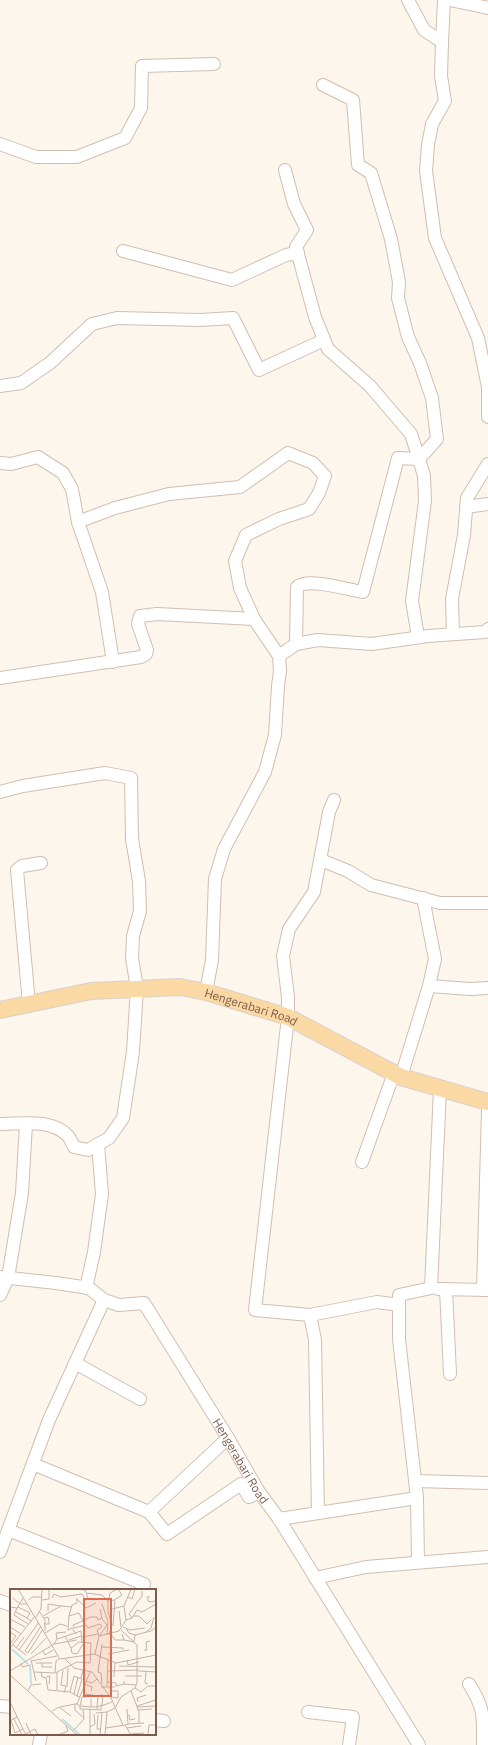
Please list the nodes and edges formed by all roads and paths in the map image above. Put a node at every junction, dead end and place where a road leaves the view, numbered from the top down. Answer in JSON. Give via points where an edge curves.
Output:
{"nodes":[{"id":1,"x":408,"y":0,"type":"edge"},
{"id":2,"x":444,"y":0,"type":"edge"},
{"id":3,"x":450,"y":0,"type":"edge"},
{"id":4,"x":488,"y":8,"type":"edge"},
{"id":5,"x":442,"y":42,"type":"junction"},
{"id":6,"x":214,"y":64,"type":"dead end"},
{"id":7,"x":323,"y":85,"type":"dead end"},
{"id":8,"x":0,"y":144,"type":"edge"},
{"id":9,"x":285,"y":170,"type":"dead end"},
{"id":10,"x":123,"y":251,"type":"dead end"},
{"id":11,"x":298,"y":254,"type":"junction"},
{"id":12,"x":324,"y":340,"type":"junction"},
{"id":13,"x":0,"y":386,"type":"edge"},
{"id":14,"x":488,"y":418,"type":"edge"},
{"id":15,"x":419,"y":459,"type":"junction"},
{"id":16,"x":0,"y":463,"type":"edge"},
{"id":17,"x":488,"y":464,"type":"edge"},
{"id":18,"x":488,"y":504,"type":"edge"},
{"id":19,"x":466,"y":508,"type":"junction"},
{"id":20,"x":78,"y":522,"type":"junction"},
{"id":21,"x":254,"y":619,"type":"junction"},
{"id":22,"x":487,"y":632,"type":"edge"},
{"id":23,"x":453,"y":634,"type":"junction"},
{"id":24,"x":418,"y":638,"type":"junction"},
{"id":25,"x":296,"y":644,"type":"junction"},
{"id":26,"x":279,"y":656,"type":"junction"},
{"id":27,"x":113,"y":662,"type":"junction"},
{"id":28,"x":0,"y":678,"type":"edge"},
{"id":29,"x":0,"y":792,"type":"edge"},
{"id":30,"x":334,"y":800,"type":"dead end"},
{"id":31,"x":321,"y":860,"type":"junction"},
{"id":32,"x":41,"y":863,"type":"dead end"},
{"id":33,"x":422,"y":898,"type":"junction"},
{"id":34,"x":488,"y":903,"type":"edge"},
{"id":35,"x":429,"y":986,"type":"junction"},
{"id":36,"x":137,"y":988,"type":"junction"},
{"id":37,"x":488,"y":988,"type":"edge"},
{"id":38,"x":206,"y":992,"type":"junction"},
{"id":39,"x":29,"y":1004,"type":"junction"},
{"id":40,"x":0,"y":1010,"type":"edge"},
{"id":41,"x":288,"y":1017,"type":"junction"},
{"id":42,"x":397,"y":1075,"type":"junction"},
{"id":43,"x":440,"y":1089,"type":"junction"},
{"id":44,"x":488,"y":1102,"type":"edge"},
{"id":45,"x":488,"y":1110,"type":"edge"},
{"id":46,"x":0,"y":1124,"type":"edge"},
{"id":47,"x":26,"y":1124,"type":"junction"},
{"id":48,"x":98,"y":1144,"type":"junction"},
{"id":49,"x":362,"y":1162,"type":"dead end"},
{"id":50,"x":4,"y":1277,"type":"edge"},
{"id":51,"x":86,"y":1288,"type":"junction"},
{"id":52,"x":431,"y":1288,"type":"junction"},
{"id":53,"x":446,"y":1289,"type":"junction"},
{"id":54,"x":486,"y":1290,"type":"edge"},
{"id":55,"x":0,"y":1295,"type":"edge"},
{"id":56,"x":104,"y":1300,"type":"junction"},
{"id":57,"x":399,"y":1305,"type":"junction"},
{"id":58,"x":310,"y":1315,"type":"junction"},
{"id":59,"x":75,"y":1363,"type":"junction"},
{"id":60,"x":450,"y":1374,"type":"dead end"},
{"id":61,"x":140,"y":1399,"type":"dead end"},
{"id":62,"x":228,"y":1438,"type":"junction"},
{"id":63,"x":33,"y":1464,"type":"junction"},
{"id":64,"x":415,"y":1481,"type":"junction"},
{"id":65,"x":488,"y":1484,"type":"edge"},
{"id":66,"x":259,"y":1492,"type":"junction"},
{"id":67,"x":417,"y":1498,"type":"junction"},
{"id":68,"x":149,"y":1512,"type":"junction"},
{"id":69,"x":318,"y":1513,"type":"junction"},
{"id":70,"x":279,"y":1519,"type":"junction"},
{"id":71,"x":8,"y":1530,"type":"junction"},
{"id":72,"x":0,"y":1552,"type":"edge"},
{"id":73,"x":488,"y":1557,"type":"edge"},
{"id":74,"x":418,"y":1562,"type":"junction"},
{"id":75,"x":315,"y":1578,"type":"junction"},
{"id":76,"x":142,"y":1589,"type":"edge"},
{"id":77,"x":0,"y":1601,"type":"edge"},
{"id":78,"x":10,"y":1605,"type":"edge"},
{"id":79,"x":469,"y":1684,"type":"dead end"},
{"id":80,"x":0,"y":1706,"type":"edge"},
{"id":81,"x":10,"y":1707,"type":"edge"},
{"id":82,"x":308,"y":1712,"type":"dead end"},
{"id":83,"x":41,"y":1735,"type":"edge"},
{"id":84,"x":39,"y":1745,"type":"edge"},
{"id":85,"x":349,"y":1745,"type":"edge"},
{"id":86,"x":419,"y":1745,"type":"edge"},
{"id":87,"x":483,"y":1745,"type":"edge"}],
"edges":[{"from":1,"to":5,"type":"street","via":[[424,30]]},
{"from":2,"to":5,"type":"street"},
{"from":3,"to":4,"type":"street"},
{"from":5,"to":14,"type":"street","via":[[441,76],[445,101],[432,124],[428,145],[427,179],[435,238],[478,338],[488,387]]},
{"from":6,"to":8,"type":"street","via":[[142,66],[141,108],[125,138],[77,156],[36,156]]},
{"from":7,"to":15,"type":"street","via":[[354,100],[358,165],[371,173],[391,239],[399,282],[398,298],[408,337],[432,398],[437,439]]},
{"from":9,"to":11,"type":"street","via":[[294,204],[306,230],[296,246]]},
{"from":10,"to":11,"type":"street","via":[[232,280],[286,255]]},
{"from":11,"to":12,"type":"street"},
{"from":12,"to":13,"type":"street","via":[[259,370],[233,318],[117,318],[92,324],[50,363],[21,383]]},
{"from":12,"to":15,"type":"street","via":[[328,349],[370,386],[411,434]]},
{"from":15,"to":24,"type":"street","via":[[424,476],[425,501],[412,601]]},
{"from":15,"to":25,"type":"street","via":[[398,458],[363,592],[308,583],[297,587]]},
{"from":16,"to":20,"type":"street","via":[[11,464],[38,457],[63,473],[72,489]]},
{"from":17,"to":19,"type":"street","via":[[466,498]]},
{"from":18,"to":19,"type":"street"},
{"from":19,"to":23,"type":"street","via":[[464,535],[452,599]]},
{"from":20,"to":21,"type":"street","via":[[115,508],[169,494],[240,487],[288,453],[313,463],[325,476],[319,493],[309,509],[279,519],[246,535],[235,561],[240,588]]},
{"from":20,"to":27,"type":"street","via":[[102,592]]},
{"from":21,"to":26,"type":"street"},
{"from":21,"to":27,"type":"street","via":[[157,614],[140,616],[138,624],[146,654]]},
{"from":22,"to":23,"type":"street"},
{"from":23,"to":24,"type":"street"},
{"from":24,"to":25,"type":"street","via":[[372,644],[318,640]]},
{"from":25,"to":26,"type":"street"},
{"from":26,"to":38,"type":"street","via":[[275,735],[265,772],[224,848],[215,878],[212,960]]},
{"from":27,"to":28,"type":"street"},
{"from":29,"to":36,"type":"street","via":[[105,773],[131,778],[132,839],[139,881],[140,911],[133,936],[132,958]]},
{"from":30,"to":31,"type":"street","via":[[329,812]]},
{"from":31,"to":33,"type":"street","via":[[348,871],[371,885]]},
{"from":31,"to":41,"type":"street","via":[[314,892],[289,929],[283,956]]},
{"from":32,"to":39,"type":"street","via":[[22,866],[17,870]]},
{"from":33,"to":34,"type":"street","via":[[440,903]]},
{"from":33,"to":35,"type":"street","via":[[436,959]]},
{"from":35,"to":37,"type":"street"},
{"from":35,"to":42,"type":"street"},
{"from":36,"to":38,"type":"main road","name":"Hengerabari Road","via":[[180,987]]},
{"from":36,"to":39,"type":"main road","name":"Hengerabari Road","via":[[91,991]]},
{"from":36,"to":48,"type":"street","via":[[133,1052],[123,1118],[109,1138]]},
{"from":38,"to":41,"type":"main road","name":"Hengerabari Road"},
{"from":39,"to":40,"type":"main road","name":"Hengerabari Road"},
{"from":41,"to":42,"type":"main road","name":"Hengerabari Road"},
{"from":41,"to":58,"type":"street","via":[[256,1310]]},
{"from":42,"to":43,"type":"main road","name":"Hengerabari Road"},
{"from":42,"to":49,"type":"street"},
{"from":43,"to":44,"type":"main road","name":"Hengerabari Road"},
{"from":43,"to":52,"type":"street"},
{"from":45,"to":54,"type":"street"},
{"from":46,"to":47,"type":"street"},
{"from":47,"to":48,"type":"street","via":[[54,1126],[68,1136],[74,1147],[88,1150]]},
{"from":47,"to":50,"type":"street","via":[[22,1193]]},
{"from":48,"to":51,"type":"street","via":[[102,1194]]},
{"from":50,"to":51,"type":"street","name":"Hengerabari Road"},
{"from":50,"to":55,"type":"street"},
{"from":51,"to":56,"type":"street","name":"Hengerabari Road"},
{"from":52,"to":53,"type":"street"},
{"from":52,"to":57,"type":"street","via":[[399,1295]]},
{"from":53,"to":54,"type":"street"},
{"from":53,"to":60,"type":"street"},
{"from":56,"to":59,"type":"street"},
{"from":56,"to":62,"type":"street","name":"Hengerabari Road","via":[[119,1305],[144,1303]]},
{"from":57,"to":58,"type":"street","via":[[377,1302]]},
{"from":57,"to":64,"type":"street","via":[[399,1339]]},
{"from":58,"to":69,"type":"street","via":[[315,1340]]},
{"from":59,"to":61,"type":"street"},
{"from":59,"to":63,"type":"street","via":[[49,1420]]},
{"from":62,"to":66,"type":"street","name":"Hengerabari Road"},
{"from":62,"to":68,"type":"street"},
{"from":63,"to":68,"type":"street"},
{"from":63,"to":71,"type":"street"},
{"from":64,"to":65,"type":"street"},
{"from":64,"to":67,"type":"street"},
{"from":66,"to":68,"type":"street","via":[[249,1497],[241,1484],[167,1534]]},
{"from":66,"to":70,"type":"street","name":"Hengerabari Road"},
{"from":67,"to":69,"type":"street"},
{"from":67,"to":74,"type":"street"},
{"from":69,"to":70,"type":"street"},
{"from":70,"to":75,"type":"street","name":"Hengerabari Road"},
{"from":71,"to":72,"type":"street"},
{"from":71,"to":76,"type":"street","via":[[144,1584]]},
{"from":73,"to":74,"type":"street"},
{"from":74,"to":75,"type":"street","via":[[366,1567]]},
{"from":75,"to":86,"type":"street","name":"Hengerabari Road"},
{"from":77,"to":78,"type":"street"},
{"from":79,"to":87,"type":"street","via":[[481,1706]]},
{"from":80,"to":81,"type":"street"},
{"from":82,"to":85,"type":"street","via":[[353,1717]]},
{"from":83,"to":84,"type":"street"}]}
